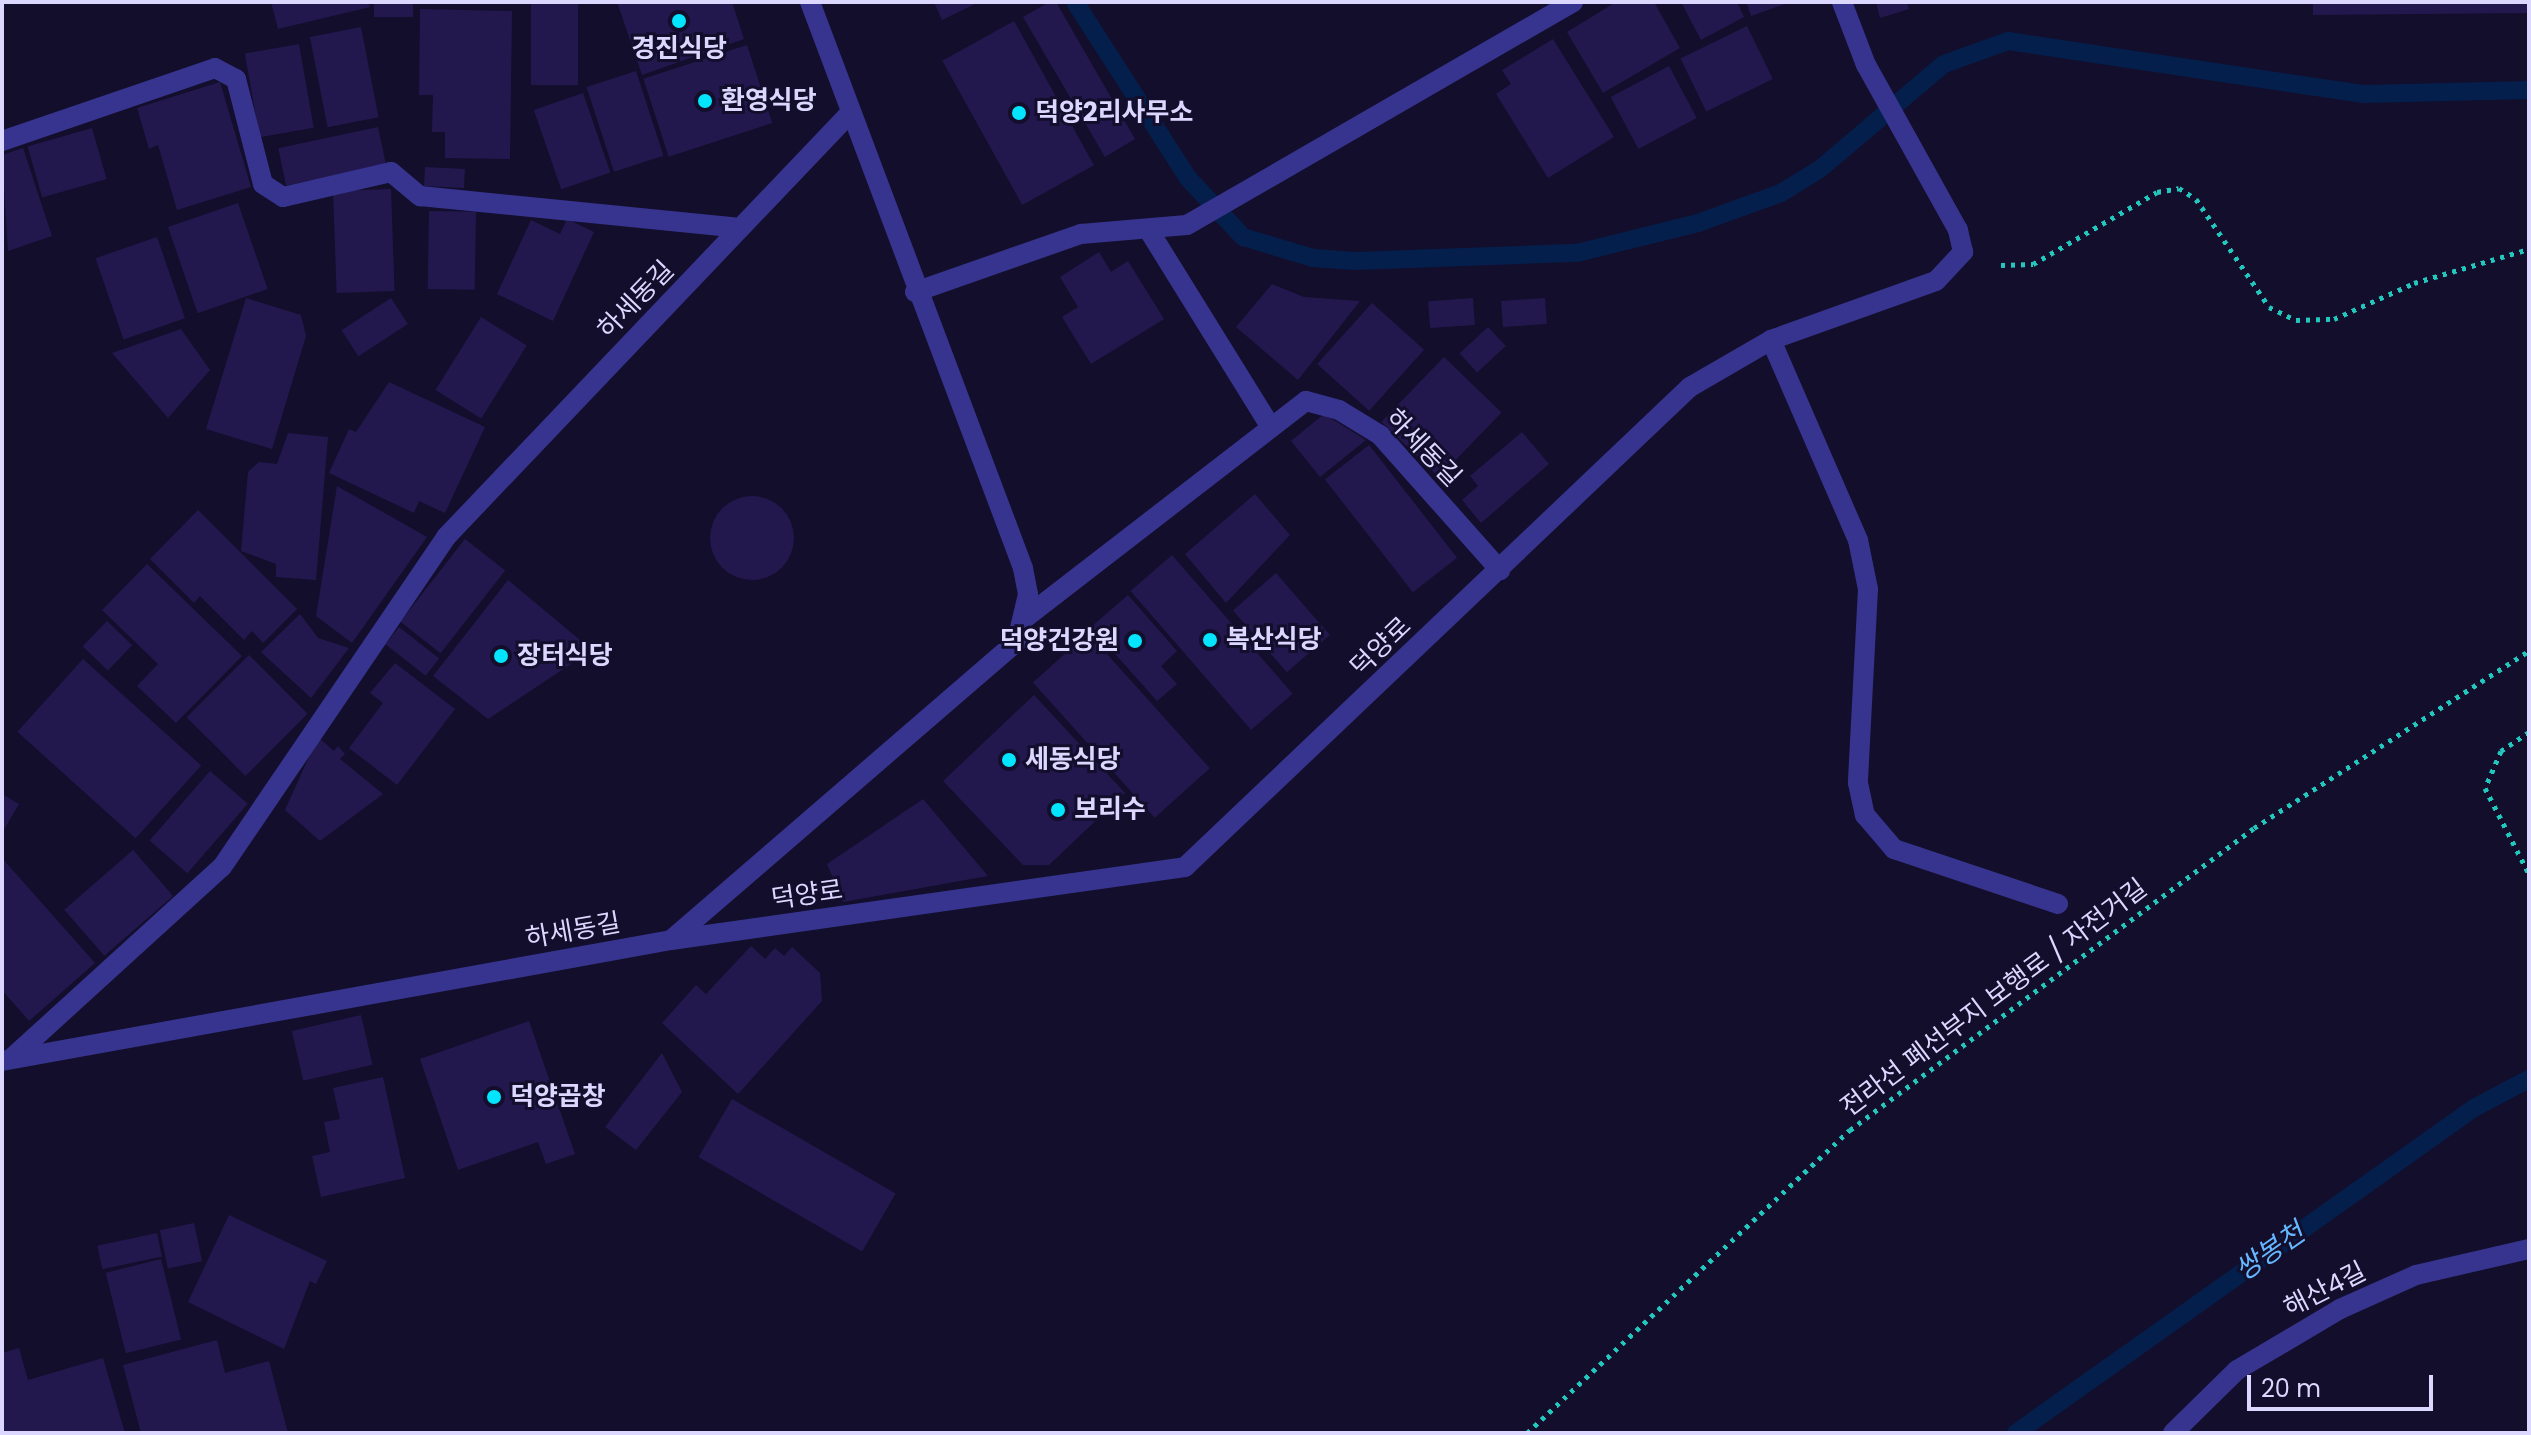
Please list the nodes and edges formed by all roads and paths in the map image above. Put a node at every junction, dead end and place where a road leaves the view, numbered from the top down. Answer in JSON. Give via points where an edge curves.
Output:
{"nodes":[{"id":1,"x":810,"y":2,"type":"edge"},
{"id":2,"x":1573,"y":2,"type":"edge"},
{"id":3,"x":1842,"y":2,"type":"edge"},
{"id":4,"x":851,"y":112,"type":"junction"},
{"id":5,"x":2,"y":141,"type":"edge"},
{"id":6,"x":740,"y":228,"type":"junction"},
{"id":7,"x":1148,"y":229,"type":"junction"},
{"id":8,"x":2529,"y":249,"type":"edge"},
{"id":9,"x":1963,"y":252,"type":"junction"},
{"id":10,"x":915,"y":292,"type":"junction"},
{"id":11,"x":1771,"y":340,"type":"junction"},
{"id":12,"x":1269,"y":424,"type":"junction"},
{"id":13,"x":1500,"y":570,"type":"junction"},
{"id":14,"x":1025,"y":618,"type":"junction"},
{"id":15,"x":2529,"y":651,"type":"edge"},
{"id":16,"x":2529,"y":732,"type":"edge"},
{"id":17,"x":2529,"y":874,"type":"edge"},
{"id":18,"x":2058,"y":904,"type":"dead end"},
{"id":19,"x":671,"y":940,"type":"junction"},
{"id":20,"x":6,"y":1060,"type":"edge"},
{"id":21,"x":2529,"y":1249,"type":"edge"},
{"id":22,"x":1527,"y":1433,"type":"edge"},
{"id":23,"x":2173,"y":1433,"type":"edge"}],
"edges":[{"from":1,"to":4,"type":"street"},
{"from":2,"to":7,"type":"street","via":[[1249,192],[1187,225]]},
{"from":3,"to":9,"type":"street","via":[[1866,65],[1958,230]]},
{"from":4,"to":6,"type":"street","name":"하세동길"},
{"from":4,"to":10,"type":"street"},
{"from":5,"to":6,"type":"street","name":"하세동길","via":[[215,68],[236,79],[263,184],[283,197],[391,172],[420,196]]},
{"from":6,"to":20,"type":"street","name":"하세동길","via":[[446,537],[222,867]]},
{"from":7,"to":10,"type":"street","via":[[1081,234]]},
{"from":7,"to":12,"type":"street"},
{"from":8,"to":9,"type":"path","via":[[2316,322],[2269,307],[2196,199],[2179,188],[2157,192],[2023,267]]},
{"from":9,"to":11,"type":"street","name":"덕양로","via":[[1936,281]]},
{"from":10,"to":14,"type":"street","via":[[1023,568]]},
{"from":11,"to":13,"type":"street","name":"덕양로","via":[[1690,387]]},
{"from":11,"to":18,"type":"street","via":[[1858,540],[1870,635],[1858,783],[1865,815],[1894,849]]},
{"from":12,"to":13,"type":"street","name":"하세동길","via":[[1306,401],[1357,419],[1380,435]]},
{"from":12,"to":14,"type":"street","name":"하세동길"},
{"from":13,"to":19,"type":"street","name":"덕양로","via":[[1185,867]]},
{"from":14,"to":19,"type":"street","name":"하세동길","via":[[1000,661]]},
{"from":15,"to":22,"type":"path","name":"전라선 폐선부지 보행로 / 자전거길","via":[[2254,828],[1850,1130]]},
{"from":16,"to":17,"type":"path","via":[[2501,751],[2485,788]]},
{"from":19,"to":20,"type":"street","name":"하세동길"},
{"from":21,"to":23,"type":"street","name":"해산4길","via":[[2416,1275],[2313,1323],[2237,1370]]}]}
